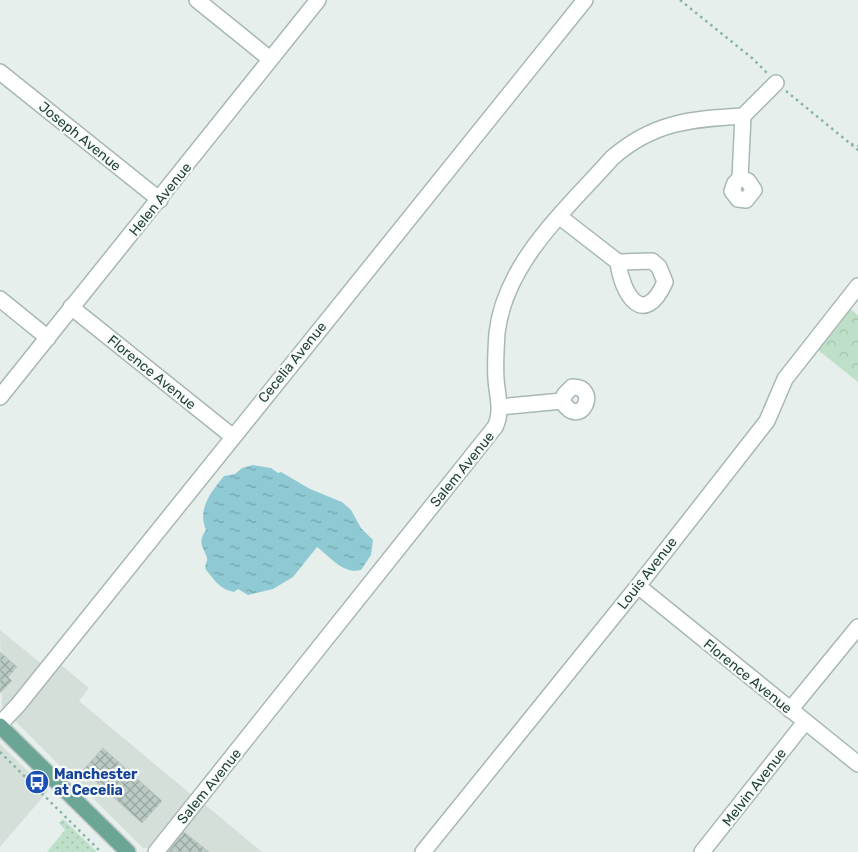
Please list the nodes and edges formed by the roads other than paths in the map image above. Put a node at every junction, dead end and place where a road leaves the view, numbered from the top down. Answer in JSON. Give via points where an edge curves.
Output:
{"nodes":[{"id":1,"x":197,"y":0,"type":"edge"},
{"id":2,"x":318,"y":0,"type":"edge"},
{"id":3,"x":585,"y":0,"type":"edge"},
{"id":4,"x":270,"y":59,"type":"junction"},
{"id":5,"x":0,"y":72,"type":"edge"},
{"id":6,"x":776,"y":83,"type":"road end"},
{"id":7,"x":743,"y":116,"type":"junction"},
{"id":8,"x":740,"y":178,"type":"dead end"},
{"id":9,"x":160,"y":200,"type":"junction"},
{"id":10,"x":560,"y":217,"type":"junction"},
{"id":11,"x":618,"y":262,"type":"dead end"},
{"id":12,"x":858,"y":286,"type":"edge"},
{"id":13,"x":0,"y":299,"type":"edge"},
{"id":14,"x":71,"y":307,"type":"junction"},
{"id":15,"x":48,"y":338,"type":"junction"},
{"id":16,"x":0,"y":397,"type":"edge"},
{"id":17,"x":562,"y":401,"type":"dead end"},
{"id":18,"x":499,"y":407,"type":"junction"},
{"id":19,"x":232,"y":436,"type":"junction"},
{"id":20,"x":638,"y":586,"type":"junction"},
{"id":21,"x":858,"y":627,"type":"edge"},
{"id":22,"x":790,"y":710,"type":"junction"},
{"id":23,"x":805,"y":722,"type":"junction"},
{"id":24,"x":0,"y":725,"type":"edge"},
{"id":25,"x":858,"y":764,"type":"edge"},
{"id":26,"x":128,"y":852,"type":"edge"},
{"id":27,"x":156,"y":852,"type":"edge"},
{"id":28,"x":423,"y":852,"type":"edge"},
{"id":29,"x":702,"y":852,"type":"edge"}],
"edges":[{"from":1,"to":4,"type":"street"},
{"from":2,"to":4,"type":"street","name":"Helen Avenue"},
{"from":3,"to":19,"type":"street","name":"Cecelia Avenue"},
{"from":4,"to":9,"type":"street","name":"Helen Avenue"},
{"from":5,"to":9,"type":"street","name":"Joseph Avenue"},
{"from":6,"to":7,"type":"street"},
{"from":7,"to":8,"type":"street"},
{"from":7,"to":10,"type":"street","name":"Salem Avenue","via":[[695,118],[648,133],[612,158]]},
{"from":9,"to":14,"type":"street","name":"Helen Avenue"},
{"from":10,"to":11,"type":"street"},
{"from":10,"to":18,"type":"street","name":"Salem Avenue","via":[[518,271],[503,308],[495,357]]},
{"from":12,"to":20,"type":"street","name":"Louis Avenue","via":[[785,379],[767,421]]},
{"from":13,"to":15,"type":"street"},
{"from":14,"to":15,"type":"street","name":"Helen Avenue"},
{"from":14,"to":19,"type":"street","name":"Florence Avenue"},
{"from":15,"to":16,"type":"street","name":"Helen Avenue"},
{"from":17,"to":18,"type":"street"},
{"from":18,"to":27,"type":"street","name":"Salem Avenue","via":[[495,427]]},
{"from":19,"to":24,"type":"street","name":"Cecelia Avenue"},
{"from":20,"to":22,"type":"street","name":"Florence Avenue"},
{"from":20,"to":28,"type":"street","name":"Louis Avenue"},
{"from":21,"to":22,"type":"street"},
{"from":22,"to":23,"type":"street","name":"Florence Avenue"},
{"from":23,"to":25,"type":"street","name":"Florence Avenue"},
{"from":23,"to":29,"type":"street","name":"Melvin Avenue"},
{"from":24,"to":26,"type":"main road"}]}
